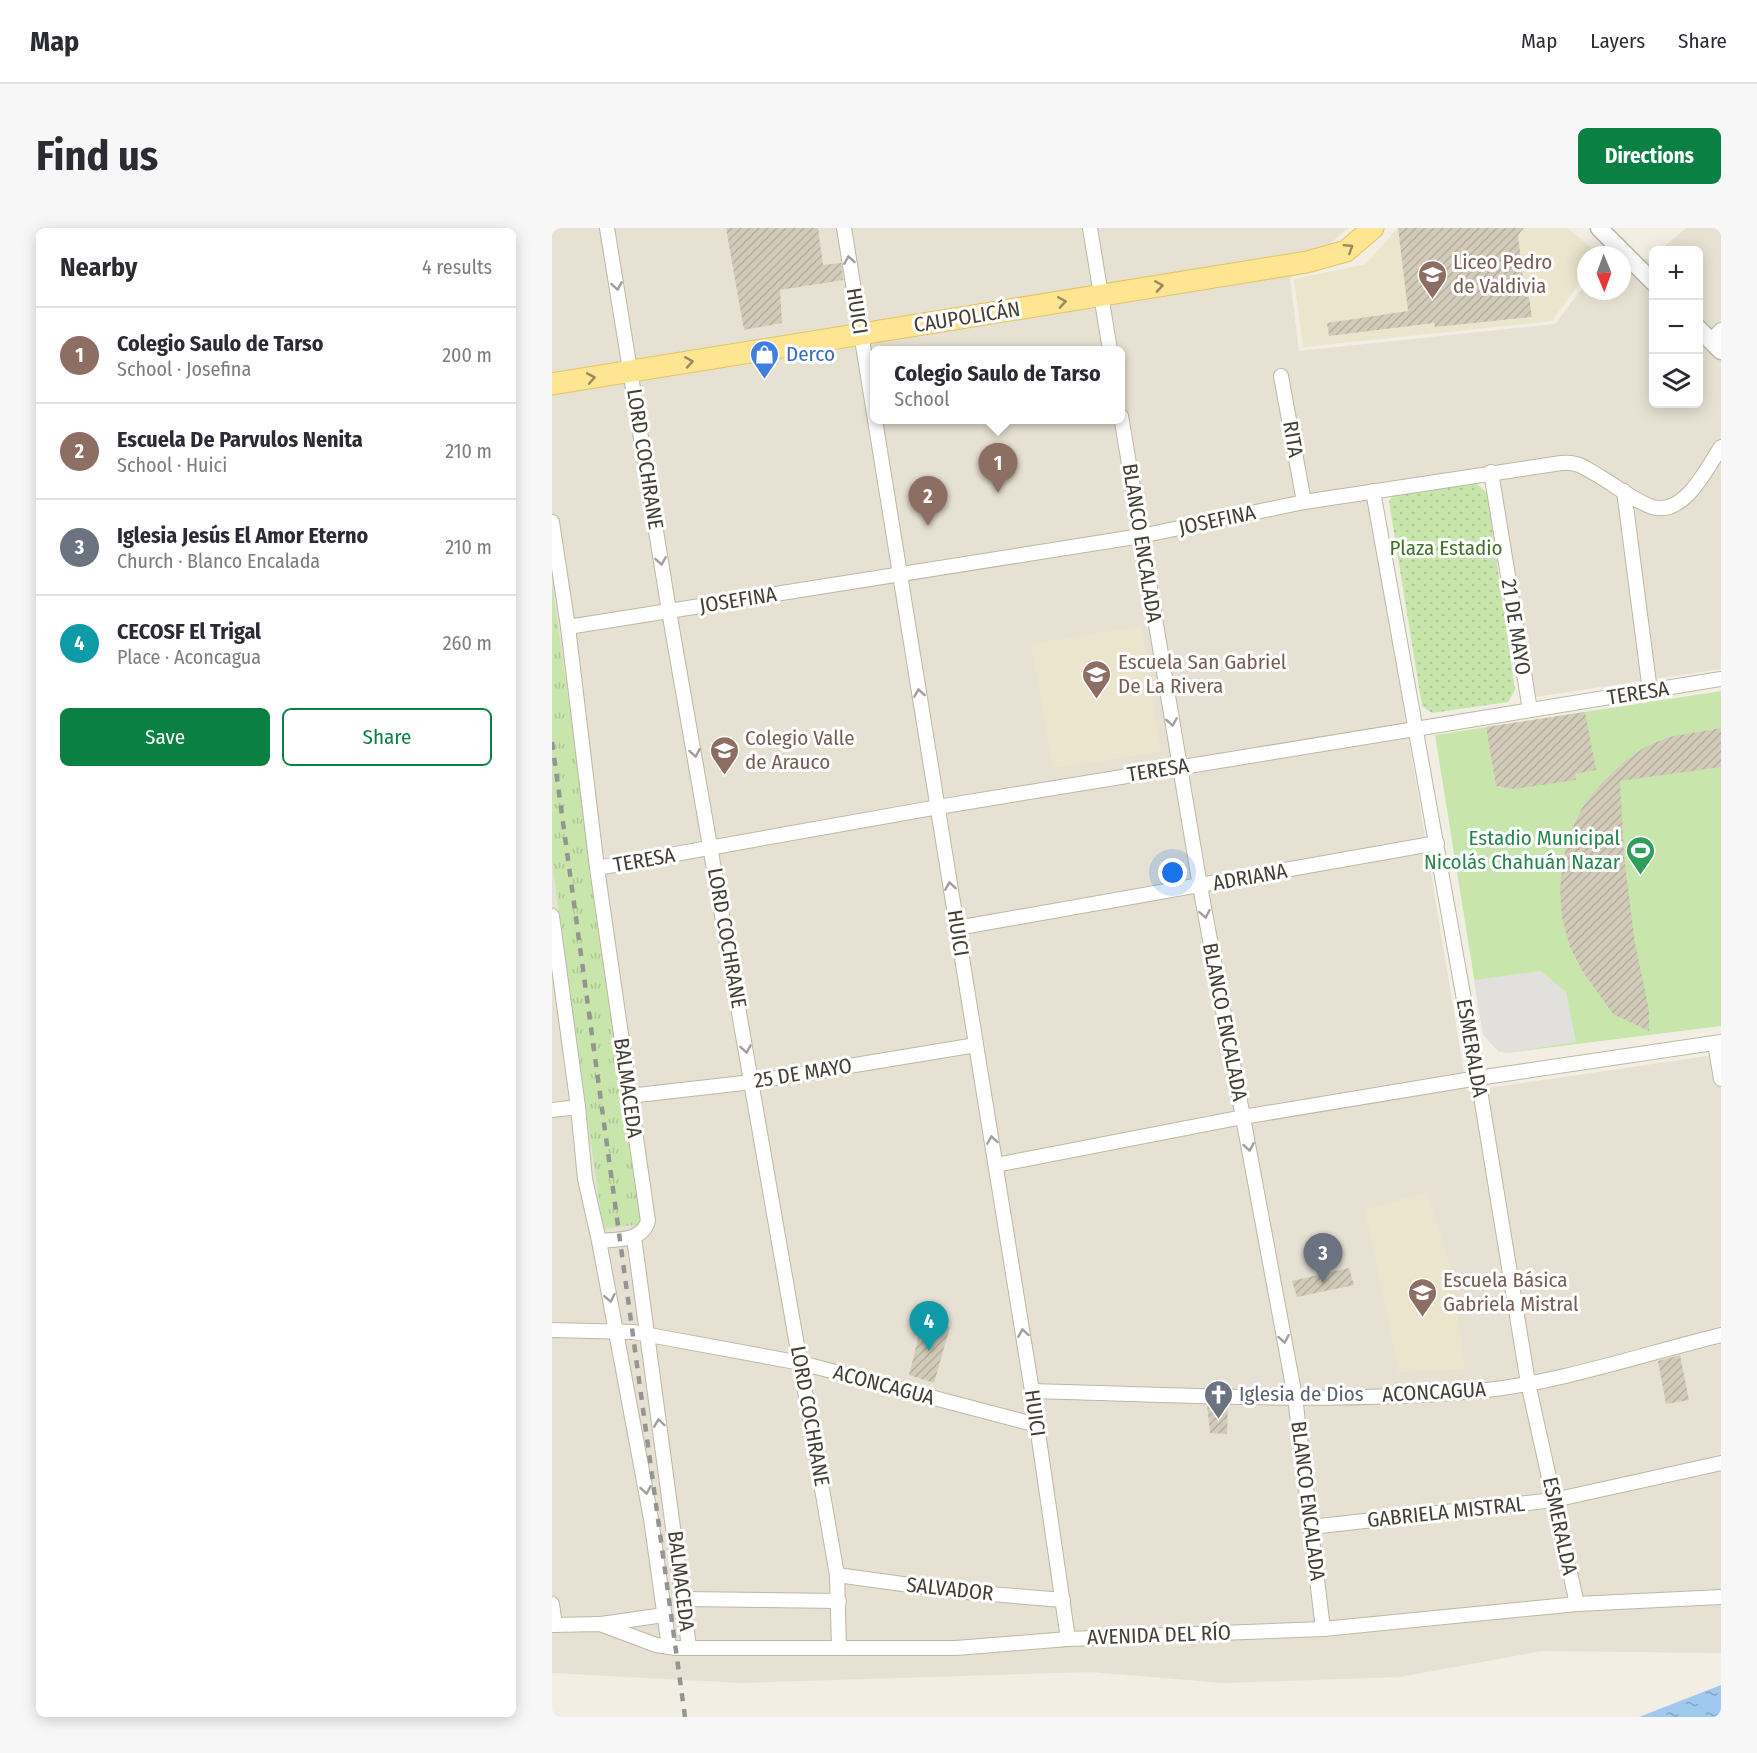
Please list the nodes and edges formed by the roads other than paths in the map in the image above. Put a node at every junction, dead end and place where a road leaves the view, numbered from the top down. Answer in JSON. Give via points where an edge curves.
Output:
{"nodes":[{"id":1,"x":607,"y":228,"type":"edge"},
{"id":2,"x":844,"y":228,"type":"edge"},
{"id":3,"x":1090,"y":228,"type":"edge"},
{"id":4,"x":1373,"y":228,"type":"edge"},
{"id":5,"x":1599,"y":228,"type":"edge"},
{"id":6,"x":1649,"y":279,"type":"edge"},
{"id":7,"x":1101,"y":296,"type":"junction"},
{"id":8,"x":1703,"y":331,"type":"edge"},
{"id":9,"x":861,"y":334,"type":"junction"},
{"id":10,"x":1718,"y":341,"type":"edge"},
{"id":11,"x":1109,"y":346,"type":"edge"},
{"id":12,"x":631,"y":371,"type":"junction"},
{"id":13,"x":1281,"y":376,"type":"dead end"},
{"id":14,"x":552,"y":384,"type":"edge"},
{"id":15,"x":870,"y":389,"type":"edge"},
{"id":16,"x":876,"y":424,"type":"edge"},
{"id":17,"x":1122,"y":424,"type":"edge"},
{"id":18,"x":1721,"y":447,"type":"edge"},
{"id":19,"x":1491,"y":472,"type":"junction"},
{"id":20,"x":1373,"y":491,"type":"junction"},
{"id":21,"x":1624,"y":491,"type":"junction"},
{"id":22,"x":1304,"y":502,"type":"junction"},
{"id":23,"x":552,"y":522,"type":"edge"},
{"id":24,"x":1141,"y":536,"type":"junction"},
{"id":25,"x":900,"y":574,"type":"junction"},
{"id":26,"x":669,"y":611,"type":"junction"},
{"id":27,"x":568,"y":627,"type":"junction"},
{"id":28,"x":1721,"y":679,"type":"edge"},
{"id":29,"x":1650,"y":691,"type":"junction"},
{"id":30,"x":1530,"y":710,"type":"junction"},
{"id":31,"x":1416,"y":729,"type":"junction"},
{"id":32,"x":1179,"y":766,"type":"junction"},
{"id":33,"x":938,"y":807,"type":"junction"},
{"id":34,"x":1437,"y":843,"type":"junction"},
{"id":35,"x":712,"y":848,"type":"junction"},
{"id":36,"x":597,"y":868,"type":"junction"},
{"id":37,"x":1200,"y":886,"type":"junction"},
{"id":38,"x":552,"y":916,"type":"edge"},
{"id":39,"x":957,"y":928,"type":"junction"},
{"id":40,"x":1718,"y":1043,"type":"edge"},
{"id":41,"x":976,"y":1045,"type":"junction"},
{"id":42,"x":1478,"y":1078,"type":"junction"},
{"id":43,"x":1721,"y":1079,"type":"edge"},
{"id":44,"x":752,"y":1082,"type":"junction"},
{"id":45,"x":629,"y":1096,"type":"junction"},
{"id":46,"x":578,"y":1107,"type":"junction"},
{"id":47,"x":552,"y":1110,"type":"edge"},
{"id":48,"x":1243,"y":1117,"type":"junction"},
{"id":49,"x":996,"y":1165,"type":"junction"},
{"id":50,"x":634,"y":1237,"type":"junction"},
{"id":51,"x":599,"y":1241,"type":"junction"},
{"id":52,"x":552,"y":1330,"type":"edge"},
{"id":53,"x":617,"y":1332,"type":"junction"},
{"id":54,"x":646,"y":1334,"type":"junction"},
{"id":55,"x":1721,"y":1335,"type":"edge"},
{"id":56,"x":801,"y":1363,"type":"junction"},
{"id":57,"x":1528,"y":1383,"type":"junction"},
{"id":58,"x":1032,"y":1391,"type":"junction"},
{"id":59,"x":1295,"y":1397,"type":"junction"},
{"id":60,"x":1037,"y":1425,"type":"junction"},
{"id":61,"x":1721,"y":1463,"type":"edge"},
{"id":62,"x":1554,"y":1500,"type":"junction"},
{"id":63,"x":1311,"y":1527,"type":"junction"},
{"id":64,"x":837,"y":1575,"type":"junction"},
{"id":65,"x":1721,"y":1597,"type":"edge"},
{"id":66,"x":684,"y":1599,"type":"junction"},
{"id":67,"x":1064,"y":1600,"type":"junction"},
{"id":68,"x":839,"y":1601,"type":"junction"},
{"id":69,"x":552,"y":1604,"type":"edge"},
{"id":70,"x":1577,"y":1604,"type":"junction"},
{"id":71,"x":664,"y":1615,"type":"junction"},
{"id":72,"x":600,"y":1624,"type":"junction"},
{"id":73,"x":554,"y":1625,"type":"edge"},
{"id":74,"x":1323,"y":1629,"type":"junction"},
{"id":75,"x":1068,"y":1639,"type":"junction"},
{"id":76,"x":669,"y":1647,"type":"junction"},
{"id":77,"x":689,"y":1647,"type":"junction"},
{"id":78,"x":839,"y":1648,"type":"junction"}],
"edges":[{"from":1,"to":12,"type":"street","name":"LORD COCHRANE","one_way":true},
{"from":9,"to":2,"type":"street","name":"HUICI","one_way":true},
{"from":3,"to":7,"type":"street"},
{"from":7,"to":4,"type":"main road","name":"CAUPOLICÁN","one_way":true,"via":[[1331,257],[1353,247]]},
{"from":5,"to":6,"type":"street"},
{"from":9,"to":7,"type":"main road","name":"CAUPOLICÁN","one_way":true},
{"from":7,"to":11,"type":"street"},
{"from":8,"to":10,"type":"street"},
{"from":12,"to":9,"type":"main road","name":"CAUPOLICÁN","one_way":true},
{"from":9,"to":15,"type":"street","name":"HUICI"},
{"from":14,"to":12,"type":"main road","name":"CAUPOLICÁN","one_way":true},
{"from":12,"to":26,"type":"street","name":"LORD COCHRANE","one_way":true},
{"from":13,"to":22,"type":"street","name":"RITA"},
{"from":16,"to":25,"type":"street","name":"HUICI"},
{"from":17,"to":24,"type":"street","name":"BLANCO ENCALADA"},
{"from":18,"to":21,"type":"street","name":"JOSEFINA","via":[[1691,490],[1676,504],[1654,508]]},
{"from":19,"to":20,"type":"street","name":"JOSEFINA"},
{"from":19,"to":21,"type":"street","name":"JOSEFINA","via":[[1574,462]]},
{"from":19,"to":30,"type":"street","name":"21 DE MAYO"},
{"from":20,"to":22,"type":"street","name":"JOSEFINA"},
{"from":20,"to":31,"type":"street","name":"ESMERALDA"},
{"from":21,"to":29,"type":"street"},
{"from":22,"to":24,"type":"street","name":"JOSEFINA"},
{"from":23,"to":27,"type":"street","name":"BALMACEDA"},
{"from":24,"to":25,"type":"street","name":"JOSEFINA"},
{"from":24,"to":32,"type":"street","name":"BLANCO ENCALADA","one_way":true},
{"from":25,"to":26,"type":"street","name":"JOSEFINA"},
{"from":33,"to":25,"type":"street","name":"HUICI","one_way":true},
{"from":26,"to":27,"type":"street","name":"JOSEFINA"},
{"from":26,"to":35,"type":"street","name":"LORD COCHRANE","one_way":true},
{"from":27,"to":36,"type":"street","name":"BALMACEDA"},
{"from":28,"to":29,"type":"street","name":"TERESA"},
{"from":29,"to":30,"type":"street","name":"TERESA"},
{"from":30,"to":31,"type":"street","name":"TERESA"},
{"from":31,"to":32,"type":"street","name":"TERESA"},
{"from":31,"to":34,"type":"street","name":"ESMERALDA"},
{"from":32,"to":33,"type":"street","name":"TERESA"},
{"from":32,"to":37,"type":"street","name":"BLANCO ENCALADA"},
{"from":33,"to":35,"type":"street","name":"TERESA"},
{"from":39,"to":33,"type":"street","name":"HUICI","one_way":true},
{"from":34,"to":37,"type":"street","name":"ADRIANA"},
{"from":34,"to":42,"type":"street","name":"ESMERALDA"},
{"from":35,"to":36,"type":"street","name":"TERESA"},
{"from":35,"to":44,"type":"street","name":"LORD COCHRANE","one_way":true},
{"from":36,"to":45,"type":"street","name":"BALMACEDA"},
{"from":37,"to":39,"type":"street","name":"ADRIANA"},
{"from":37,"to":48,"type":"street","name":"BLANCO ENCALADA","one_way":true},
{"from":38,"to":46,"type":"street","name":"BALMACEDA"},
{"from":39,"to":41,"type":"street","name":"HUICI"},
{"from":40,"to":42,"type":"street"},
{"from":40,"to":43,"type":"street"},
{"from":41,"to":44,"type":"street","name":"25 DE MAYO"},
{"from":49,"to":41,"type":"street","name":"HUICI","one_way":true},
{"from":42,"to":48,"type":"street"},
{"from":42,"to":57,"type":"street","name":"ESMERALDA"},
{"from":44,"to":45,"type":"street","name":"25 DE MAYO"},
{"from":44,"to":56,"type":"street","name":"LORD COCHRANE"},
{"from":45,"to":50,"type":"street","name":"BALMACEDA","via":[[648,1221],[646,1229]]},
{"from":46,"to":47,"type":"street"},
{"from":46,"to":51,"type":"street","name":"BALMACEDA","via":[[585,1179]]},
{"from":48,"to":49,"type":"street"},
{"from":48,"to":59,"type":"street","name":"BLANCO ENCALADA","one_way":true},
{"from":58,"to":49,"type":"street","name":"HUICI","one_way":true},
{"from":50,"to":51,"type":"street"},
{"from":50,"to":54,"type":"street","name":"BALMACEDA"},
{"from":51,"to":53,"type":"street","name":"BALMACEDA","one_way":true},
{"from":52,"to":53,"type":"street","name":"ACONCAGUA"},
{"from":53,"to":54,"type":"street","name":"ACONCAGUA"},
{"from":53,"to":71,"type":"street","name":"BALMACEDA","one_way":true},
{"from":54,"to":56,"type":"street","name":"ACONCAGUA"},
{"from":66,"to":54,"type":"street","name":"BALMACEDA","one_way":true},
{"from":55,"to":57,"type":"street","name":"ACONCAGUA"},
{"from":56,"to":60,"type":"street","name":"ACONCAGUA"},
{"from":56,"to":64,"type":"street","name":"LORD COCHRANE"},
{"from":57,"to":59,"type":"street","name":"ACONCAGUA","via":[[1478,1391]]},
{"from":57,"to":62,"type":"street","name":"ESMERALDA"},
{"from":58,"to":59,"type":"street","name":"ACONCAGUA"},
{"from":58,"to":60,"type":"street","name":"HUICI"},
{"from":59,"to":63,"type":"street","name":"BLANCO ENCALADA"},
{"from":60,"to":67,"type":"street","name":"HUICI"},
{"from":61,"to":62,"type":"street","name":"GABRIELA MISTRAL"},
{"from":62,"to":63,"type":"street","name":"GABRIELA MISTRAL"},
{"from":62,"to":70,"type":"street","name":"ESMERALDA"},
{"from":63,"to":74,"type":"street","name":"BLANCO ENCALADA"},
{"from":64,"to":67,"type":"street","name":"SALVADOR","via":[[954,1591]]},
{"from":64,"to":68,"type":"street","name":"LORD COCHRANE"},
{"from":65,"to":70,"type":"street","name":"AVENIDA DEL RÍO"},
{"from":66,"to":68,"type":"street"},
{"from":66,"to":77,"type":"street","name":"BALMACEDA"},
{"from":67,"to":75,"type":"street","name":"HUICI"},
{"from":68,"to":78,"type":"street","name":"LORD COCHRANE"},
{"from":69,"to":73,"type":"street"},
{"from":70,"to":74,"type":"street","name":"AVENIDA DEL RÍO"},
{"from":71,"to":72,"type":"street","name":"AVENIDA DEL RÍO"},
{"from":71,"to":76,"type":"street","name":"BALMACEDA"},
{"from":72,"to":73,"type":"street","name":"AVENIDA DEL RÍO"},
{"from":72,"to":76,"type":"street","name":"AVENIDA DEL RÍO"},
{"from":74,"to":75,"type":"street","name":"AVENIDA DEL RÍO"},
{"from":75,"to":78,"type":"street","name":"AVENIDA DEL RÍO","via":[[956,1648]]},
{"from":76,"to":77,"type":"street","name":"AVENIDA DEL RÍO"},
{"from":77,"to":78,"type":"street","name":"AVENIDA DEL RÍO"}]}
